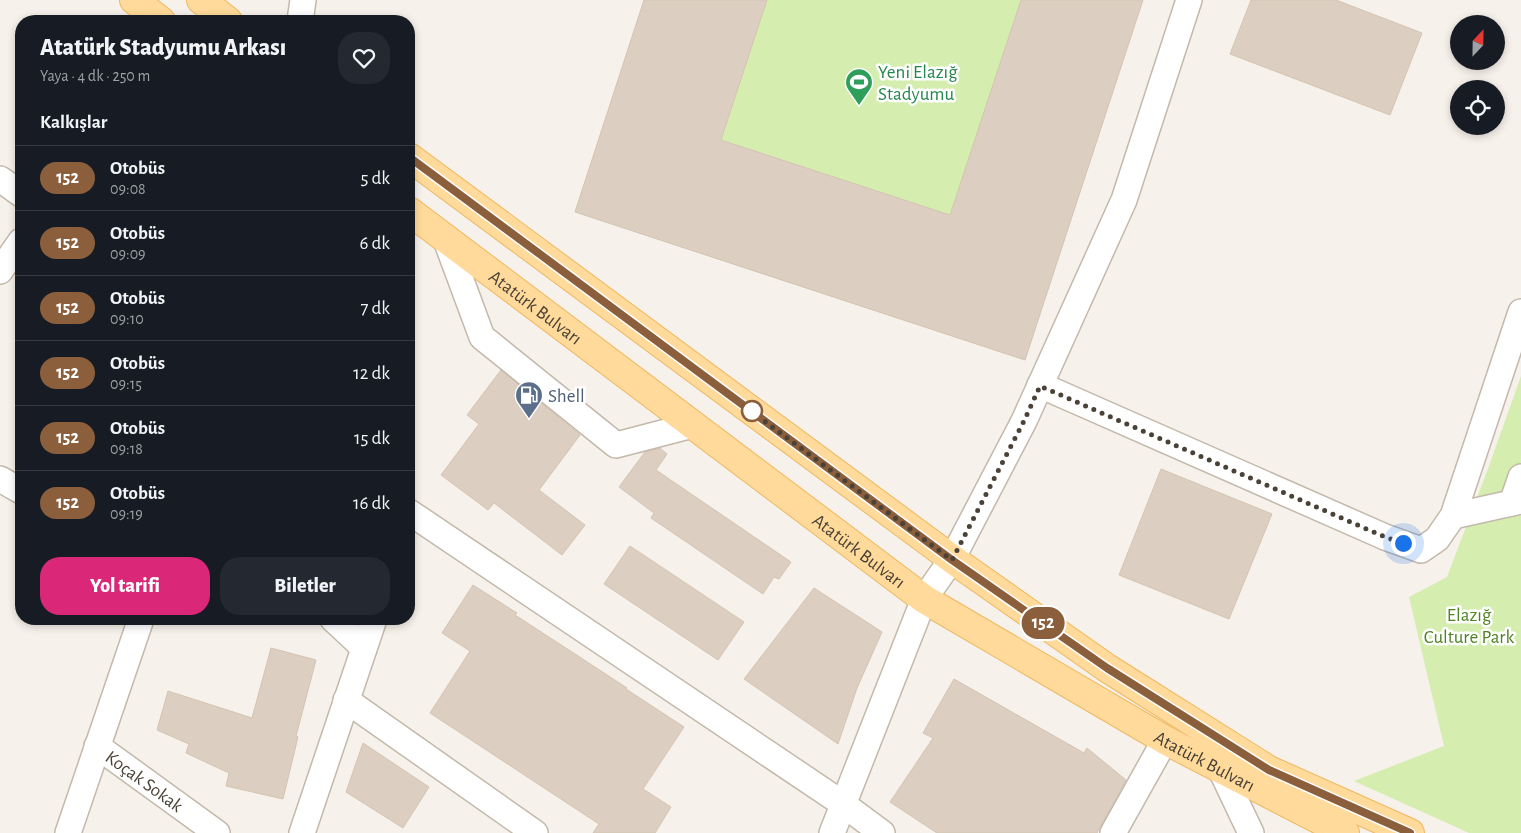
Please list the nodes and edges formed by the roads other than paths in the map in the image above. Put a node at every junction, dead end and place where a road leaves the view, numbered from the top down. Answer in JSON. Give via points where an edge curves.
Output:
{"nodes":[{"id":1,"x":134,"y":0,"type":"edge"},
{"id":2,"x":201,"y":0,"type":"edge"},
{"id":3,"x":303,"y":0,"type":"edge"},
{"id":4,"x":1188,"y":0,"type":"edge"},
{"id":5,"x":154,"y":15,"type":"edge"},
{"id":6,"x":220,"y":15,"type":"edge"},
{"id":7,"x":301,"y":15,"type":"edge"},
{"id":8,"x":415,"y":161,"type":"edge"},
{"id":9,"x":0,"y":179,"type":"edge"},
{"id":10,"x":15,"y":190,"type":"edge"},
{"id":11,"x":415,"y":216,"type":"edge"},
{"id":12,"x":446,"y":240,"type":"junction"},
{"id":13,"x":15,"y":250,"type":"edge"},
{"id":14,"x":0,"y":271,"type":"edge"},
{"id":15,"x":1521,"y":312,"type":"edge"},
{"id":16,"x":1040,"y":386,"type":"junction"},
{"id":17,"x":693,"y":425,"type":"junction"},
{"id":18,"x":1521,"y":477,"type":"edge"},
{"id":19,"x":0,"y":479,"type":"edge"},
{"id":20,"x":15,"y":488,"type":"edge"},
{"id":21,"x":1516,"y":502,"type":"edge"},
{"id":22,"x":1453,"y":516,"type":"junction"},
{"id":23,"x":415,"y":520,"type":"edge"},
{"id":24,"x":952,"y":560,"type":"junction"},
{"id":25,"x":924,"y":599,"type":"junction"},
{"id":26,"x":139,"y":625,"type":"edge"},
{"id":27,"x":339,"y":625,"type":"edge"},
{"id":28,"x":372,"y":625,"type":"edge"},
{"id":29,"x":364,"y":648,"type":"junction"},
{"id":30,"x":346,"y":700,"type":"junction"},
{"id":31,"x":1165,"y":740,"type":"junction"},
{"id":32,"x":98,"y":746,"type":"junction"},
{"id":33,"x":1221,"y":770,"type":"junction"},
{"id":34,"x":842,"y":804,"type":"junction"},
{"id":35,"x":68,"y":833,"type":"edge"},
{"id":36,"x":217,"y":833,"type":"edge"},
{"id":37,"x":302,"y":833,"type":"edge"},
{"id":38,"x":534,"y":833,"type":"edge"},
{"id":39,"x":832,"y":833,"type":"edge"},
{"id":40,"x":882,"y":833,"type":"edge"},
{"id":41,"x":1113,"y":833,"type":"edge"},
{"id":42,"x":1251,"y":833,"type":"edge"},
{"id":43,"x":1346,"y":833,"type":"edge"},
{"id":44,"x":1410,"y":833,"type":"edge"}],
"edges":[{"from":1,"to":5,"type":"main road"},
{"from":2,"to":6,"type":"main road"},
{"from":3,"to":7,"type":"street"},
{"from":4,"to":16,"type":"street","via":[[1124,200]]},
{"from":8,"to":24,"type":"main road","name":"Atatürk Bulvarı"},
{"from":9,"to":10,"type":"street"},
{"from":11,"to":12,"type":"main road","name":"Atatürk Bulvarı"},
{"from":12,"to":17,"type":"main road","name":"Atatürk Bulvarı"},
{"from":12,"to":17,"type":"street","via":[[482,337],[616,445]]},
{"from":13,"to":14,"type":"street"},
{"from":15,"to":22,"type":"street"},
{"from":16,"to":22,"type":"street","via":[[1421,550],[1437,539]]},
{"from":16,"to":24,"type":"street"},
{"from":17,"to":25,"type":"main road","name":"Atatürk Bulvarı"},
{"from":18,"to":21,"type":"street"},
{"from":19,"to":20,"type":"street"},
{"from":21,"to":22,"type":"street"},
{"from":23,"to":34,"type":"street"},
{"from":24,"to":25,"type":"street"},
{"from":24,"to":44,"type":"main road","name":"Atatürk Bulvarı","via":[[1107,668],[1269,770]]},
{"from":25,"to":31,"type":"main road","name":"Atatürk Bulvarı"},
{"from":25,"to":34,"type":"street"},
{"from":26,"to":32,"type":"street"},
{"from":27,"to":29,"type":"street"},
{"from":28,"to":29,"type":"street"},
{"from":29,"to":30,"type":"street"},
{"from":30,"to":37,"type":"street"},
{"from":30,"to":38,"type":"street"},
{"from":31,"to":33,"type":"main road","name":"Atatürk Bulvarı"},
{"from":31,"to":41,"type":"street"},
{"from":32,"to":35,"type":"street"},
{"from":32,"to":36,"type":"street","name":"Koçak Sokak"},
{"from":33,"to":42,"type":"street"},
{"from":33,"to":43,"type":"main road","name":"Atatürk Bulvarı"},
{"from":34,"to":39,"type":"street"},
{"from":34,"to":40,"type":"street"}]}
